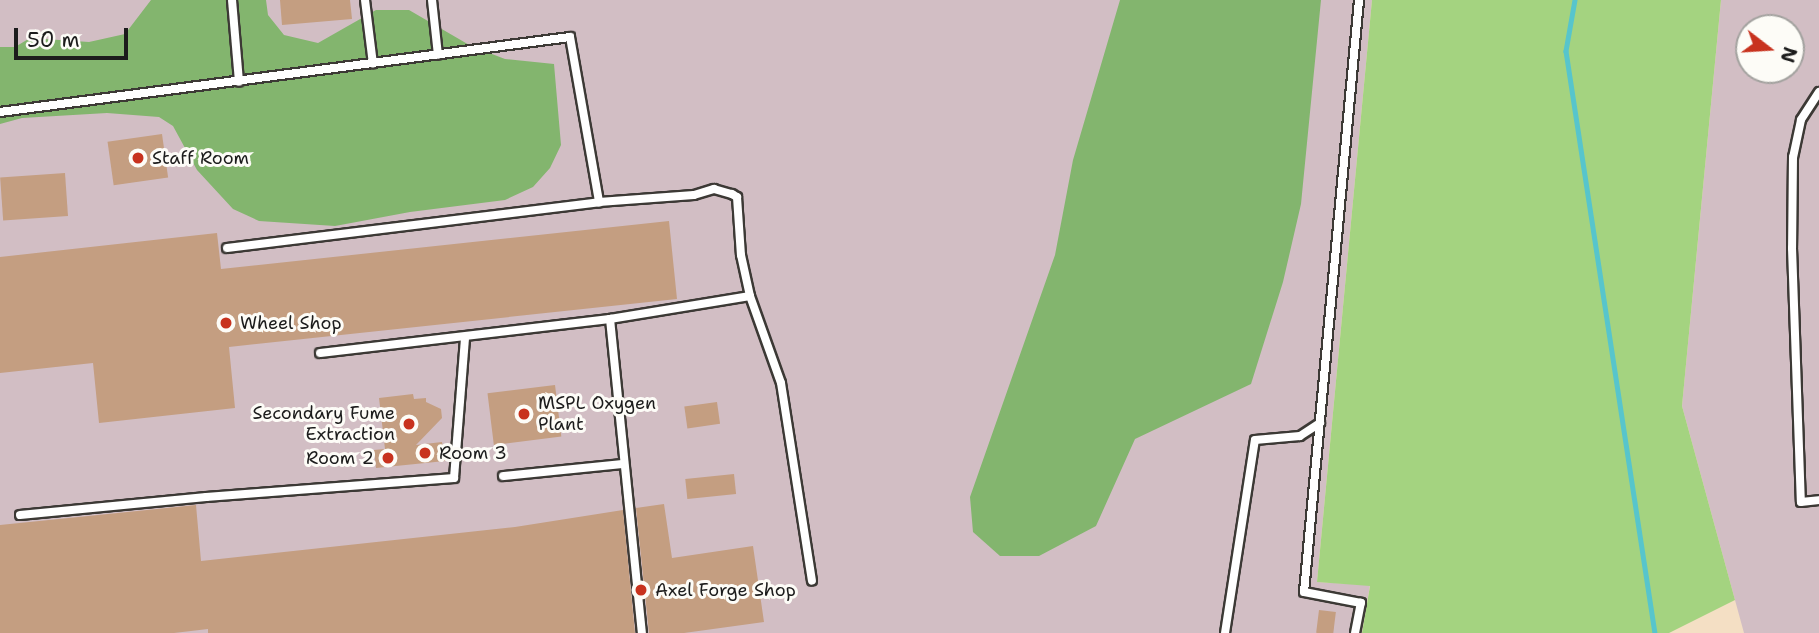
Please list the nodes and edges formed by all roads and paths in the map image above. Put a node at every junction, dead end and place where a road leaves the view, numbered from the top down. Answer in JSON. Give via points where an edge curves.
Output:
{"nodes":[{"id":1,"x":232,"y":0,"type":"edge"},
{"id":2,"x":365,"y":0,"type":"edge"},
{"id":3,"x":432,"y":0,"type":"edge"},
{"id":4,"x":1359,"y":0,"type":"edge"},
{"id":5,"x":438,"y":55,"type":"junction"},
{"id":6,"x":373,"y":64,"type":"junction"},
{"id":7,"x":239,"y":82,"type":"junction"},
{"id":8,"x":1819,"y":92,"type":"edge"},
{"id":9,"x":0,"y":112,"type":"edge"},
{"id":10,"x":599,"y":202,"type":"junction"},
{"id":11,"x":227,"y":248,"type":"dead end"},
{"id":12,"x":750,"y":296,"type":"junction"},
{"id":13,"x":611,"y":319,"type":"junction"},
{"id":14,"x":465,"y":337,"type":"junction"},
{"id":15,"x":320,"y":353,"type":"dead end"},
{"id":16,"x":1321,"y":423,"type":"junction"},
{"id":17,"x":623,"y":464,"type":"junction"},
{"id":18,"x":503,"y":476,"type":"dead end"},
{"id":19,"x":1819,"y":500,"type":"edge"},
{"id":20,"x":20,"y":515,"type":"dead end"},
{"id":21,"x":812,"y":581,"type":"dead end"},
{"id":22,"x":642,"y":633,"type":"edge"},
{"id":23,"x":1226,"y":633,"type":"edge"},
{"id":24,"x":1355,"y":633,"type":"edge"}],
"edges":[{"from":1,"to":7,"type":"lane"},
{"from":2,"to":6,"type":"lane"},
{"from":3,"to":5,"type":"lane"},
{"from":4,"to":16,"type":"lane"},
{"from":5,"to":6,"type":"lane"},
{"from":5,"to":10,"type":"lane","via":[[570,37]]},
{"from":6,"to":7,"type":"lane"},
{"from":7,"to":9,"type":"lane"},
{"from":8,"to":19,"type":"lane","via":[[1801,120],[1793,157],[1792,247],[1801,502]]},
{"from":10,"to":11,"type":"lane"},
{"from":10,"to":12,"type":"lane","via":[[694,195],[714,189],[737,197]]},
{"from":12,"to":13,"type":"lane"},
{"from":12,"to":21,"type":"lane","via":[[781,383]]},
{"from":13,"to":14,"type":"lane"},
{"from":13,"to":17,"type":"lane"},
{"from":14,"to":15,"type":"lane"},
{"from":14,"to":20,"type":"lane","via":[[454,478]]},
{"from":16,"to":23,"type":"lane","via":[[1300,436],[1255,440]]},
{"from":16,"to":24,"type":"lane","via":[[1304,592],[1361,603]]},
{"from":17,"to":18,"type":"lane"},
{"from":17,"to":22,"type":"lane"}]}
